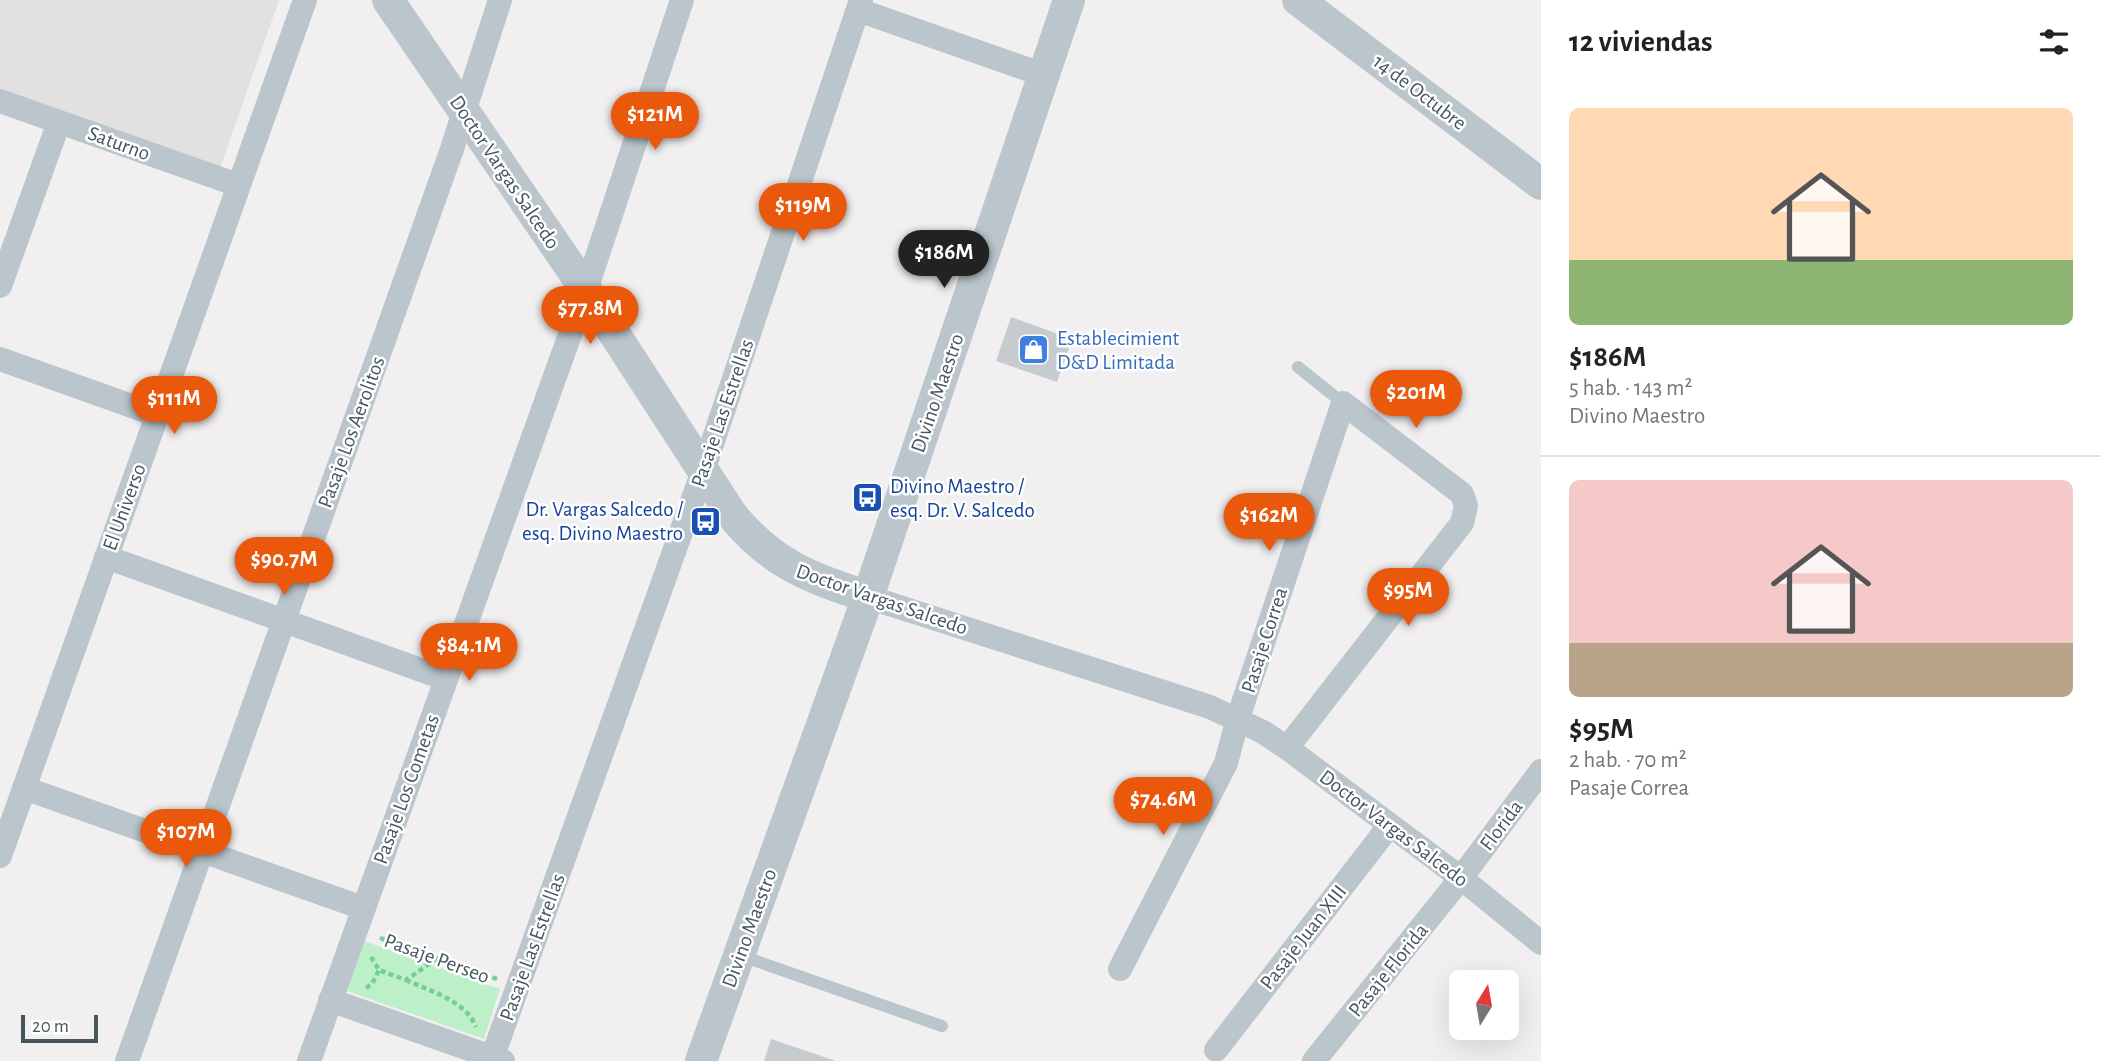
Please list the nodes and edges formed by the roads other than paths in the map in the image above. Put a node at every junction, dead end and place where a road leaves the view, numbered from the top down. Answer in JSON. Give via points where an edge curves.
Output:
{"nodes":[{"id":1,"x":304,"y":0,"type":"edge"},
{"id":2,"x":388,"y":0,"type":"edge"},
{"id":3,"x":500,"y":0,"type":"edge"},
{"id":4,"x":682,"y":0,"type":"edge"},
{"id":5,"x":1069,"y":0,"type":"edge"},
{"id":6,"x":1304,"y":2,"type":"edge"},
{"id":7,"x":860,"y":5,"type":"edge"},
{"id":8,"x":1044,"y":75,"type":"junction"},
{"id":9,"x":0,"y":101,"type":"edge"},
{"id":10,"x":464,"y":111,"type":"junction"},
{"id":11,"x":58,"y":121,"type":"junction"},
{"id":12,"x":1541,"y":184,"type":"edge"},
{"id":13,"x":238,"y":186,"type":"junction"},
{"id":14,"x":0,"y":286,"type":"edge"},
{"id":15,"x":586,"y":290,"type":"junction"},
{"id":16,"x":0,"y":359,"type":"edge"},
{"id":17,"x":1298,"y":367,"type":"dead end"},
{"id":18,"x":1343,"y":403,"type":"junction"},
{"id":19,"x":157,"y":415,"type":"junction"},
{"id":20,"x":703,"y":471,"type":"junction"},
{"id":21,"x":106,"y":557,"type":"junction"},
{"id":22,"x":868,"y":597,"type":"junction"},
{"id":23,"x":284,"y":621,"type":"junction"},
{"id":24,"x":446,"y":679,"type":"junction"},
{"id":25,"x":1238,"y":718,"type":"junction"},
{"id":26,"x":1287,"y":748,"type":"junction"},
{"id":27,"x":1541,"y":771,"type":"edge"},
{"id":28,"x":24,"y":788,"type":"junction"},
{"id":29,"x":1390,"y":825,"type":"junction"},
{"id":30,"x":202,"y":851,"type":"junction"},
{"id":31,"x":0,"y":856,"type":"edge"},
{"id":32,"x":1461,"y":878,"type":"junction"},
{"id":33,"x":360,"y":923,"type":"junction"},
{"id":34,"x":1541,"y":943,"type":"edge"},
{"id":35,"x":739,"y":955,"type":"junction"},
{"id":36,"x":1121,"y":968,"type":"dead end"},
{"id":37,"x":331,"y":1000,"type":"junction"},
{"id":38,"x":942,"y":1026,"type":"dead end"},
{"id":39,"x":1216,"y":1050,"type":"dead end"},
{"id":40,"x":492,"y":1058,"type":"edge"},
{"id":41,"x":127,"y":1061,"type":"edge"},
{"id":42,"x":309,"y":1061,"type":"edge"},
{"id":43,"x":701,"y":1061,"type":"edge"},
{"id":44,"x":1314,"y":1061,"type":"edge"}],
"edges":[{"from":1,"to":13,"type":"street","name":"El Universo"},
{"from":2,"to":10,"type":"street","name":"Doctor Vargas Salcedo"},
{"from":3,"to":10,"type":"street","name":"Pasaje Los Aerolitos"},
{"from":4,"to":15,"type":"street","name":"Pasaje Los Cometas"},
{"from":5,"to":8,"type":"street","name":"Divino Maestro"},
{"from":6,"to":12,"type":"street","name":"14 de Octubre"},
{"from":7,"to":8,"type":"street"},
{"from":7,"to":20,"type":"street","name":"Pasaje Las Estrellas"},
{"from":8,"to":22,"type":"street","name":"Divino Maestro"},
{"from":9,"to":11,"type":"street","name":"Saturno"},
{"from":10,"to":15,"type":"street","name":"Doctor Vargas Salcedo"},
{"from":10,"to":23,"type":"street","name":"Pasaje Los Aerolitos"},
{"from":11,"to":13,"type":"street","name":"Saturno"},
{"from":11,"to":14,"type":"street"},
{"from":13,"to":19,"type":"street","name":"El Universo"},
{"from":15,"to":20,"type":"street","name":"Doctor Vargas Salcedo"},
{"from":15,"to":24,"type":"street","name":"Pasaje Los Cometas"},
{"from":16,"to":19,"type":"street"},
{"from":17,"to":18,"type":"lane"},
{"from":18,"to":25,"type":"street","name":"Pasaje Correa"},
{"from":18,"to":26,"type":"street","via":[[1462,494],[1466,506],[1462,523]]},
{"from":19,"to":21,"type":"street","name":"El Universo"},
{"from":20,"to":22,"type":"street","name":"Doctor Vargas Salcedo","via":[[744,530],[774,557],[802,573]]},
{"from":20,"to":40,"type":"street","name":"Pasaje Las Estrellas"},
{"from":21,"to":23,"type":"street"},
{"from":21,"to":28,"type":"street","name":"El Universo"},
{"from":22,"to":25,"type":"street","name":"Doctor Vargas Salcedo"},
{"from":22,"to":35,"type":"street","name":"Divino Maestro"},
{"from":23,"to":24,"type":"street"},
{"from":23,"to":30,"type":"street","name":"Pasaje Los Aerolitos"},
{"from":24,"to":33,"type":"street","name":"Pasaje Los Cometas"},
{"from":25,"to":26,"type":"street","name":"Doctor Vargas Salcedo"},
{"from":25,"to":36,"type":"street","name":"Pasaje Correa","via":[[1226,763]]},
{"from":26,"to":29,"type":"street","name":"Doctor Vargas Salcedo"},
{"from":27,"to":32,"type":"street","name":"Florida"},
{"from":28,"to":30,"type":"street"},
{"from":28,"to":31,"type":"street","name":"El Universo"},
{"from":29,"to":32,"type":"street","name":"Doctor Vargas Salcedo"},
{"from":29,"to":39,"type":"street","name":"Pasaje Juan XIII"},
{"from":30,"to":33,"type":"street"},
{"from":30,"to":41,"type":"street","name":"Pasaje Los Aerolitos"},
{"from":32,"to":34,"type":"street","name":"Doctor Vargas Salcedo"},
{"from":32,"to":44,"type":"street","name":"Pasaje Florida"},
{"from":33,"to":37,"type":"street","name":"Pasaje Los Cometas"},
{"from":35,"to":38,"type":"lane"},
{"from":35,"to":43,"type":"street","name":"Divino Maestro"},
{"from":37,"to":40,"type":"street"},
{"from":37,"to":42,"type":"street","name":"Pasaje Los Cometas"}]}
